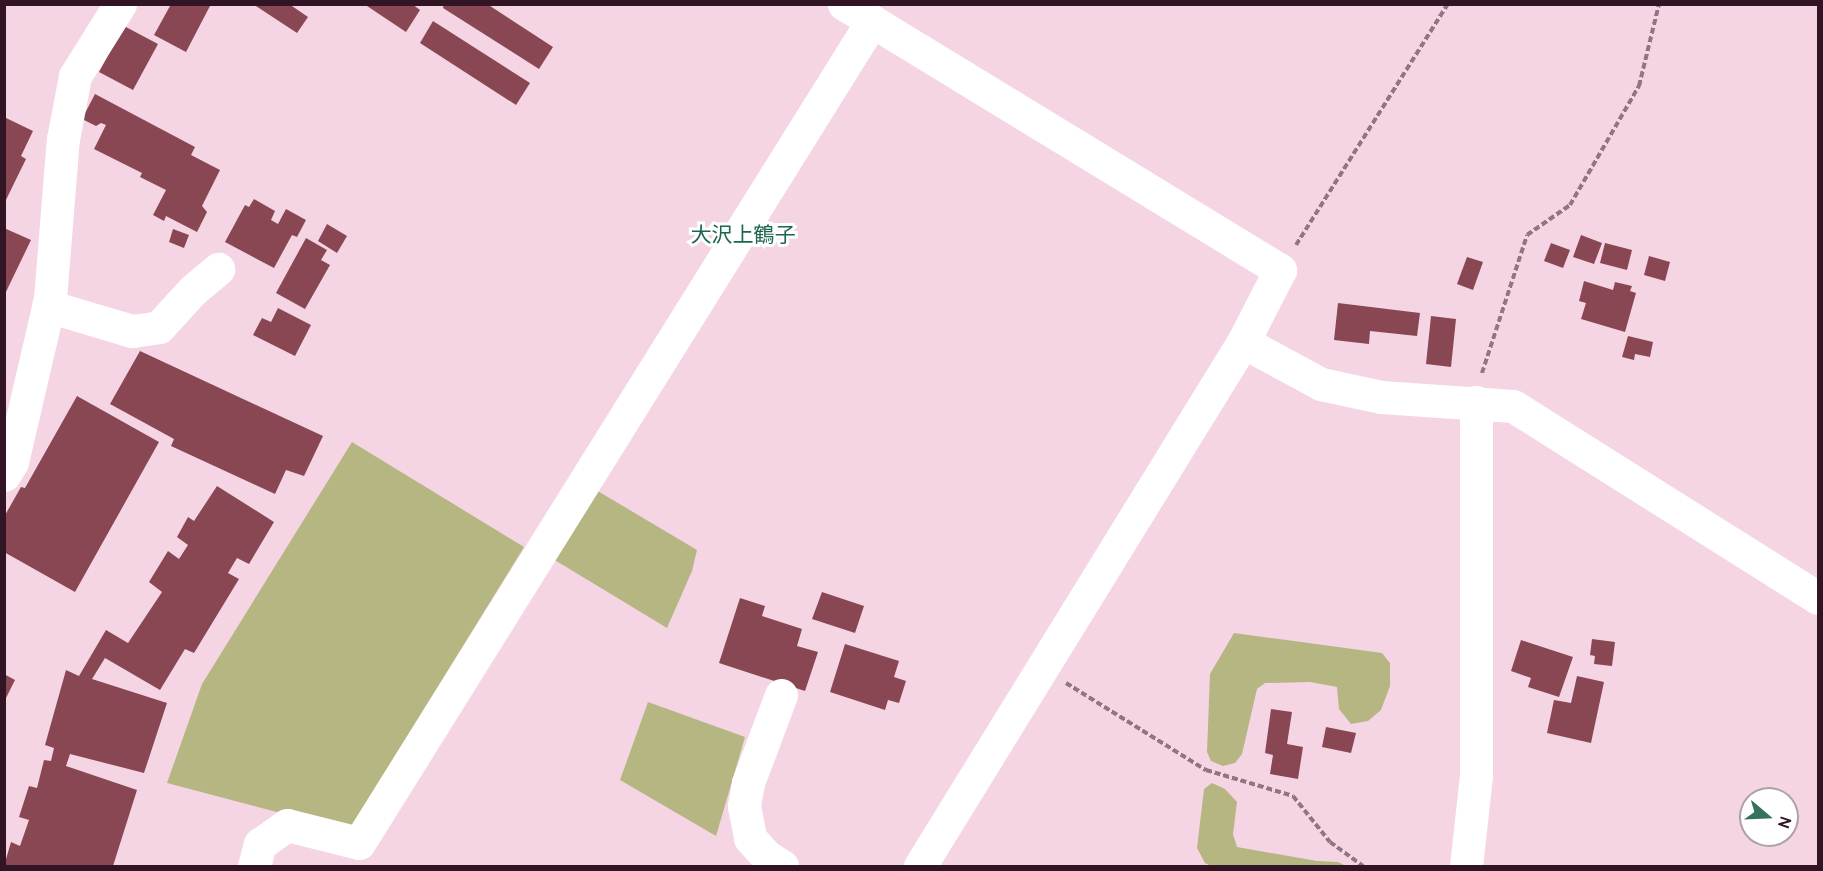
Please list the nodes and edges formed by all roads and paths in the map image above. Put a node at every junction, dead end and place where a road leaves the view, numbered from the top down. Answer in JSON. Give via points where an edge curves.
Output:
{"nodes":[{"id":1,"x":120,"y":4,"type":"edge"},
{"id":2,"x":844,"y":4,"type":"edge"},
{"id":3,"x":1448,"y":4,"type":"edge"},
{"id":4,"x":1659,"y":4,"type":"edge"},
{"id":5,"x":872,"y":21,"type":"junction"},
{"id":6,"x":218,"y":269,"type":"dead end"},
{"id":7,"x":1280,"y":270,"type":"junction"},
{"id":8,"x":48,"y":306,"type":"junction"},
{"id":9,"x":1243,"y":342,"type":"junction"},
{"id":10,"x":1476,"y":402,"type":"junction"},
{"id":11,"x":4,"y":475,"type":"edge"},
{"id":12,"x":1818,"y":598,"type":"edge"},
{"id":13,"x":1042,"y":669,"type":"junction"},
{"id":14,"x":782,"y":695,"type":"dead end"},
{"id":15,"x":254,"y":867,"type":"edge"},
{"id":16,"x":782,"y":867,"type":"edge"},
{"id":17,"x":920,"y":867,"type":"edge"},
{"id":18,"x":1363,"y":867,"type":"edge"},
{"id":19,"x":1466,"y":867,"type":"edge"}],
"edges":[{"from":1,"to":8,"type":"street","via":[[75,76],[63,139]]},
{"from":2,"to":5,"type":"street"},
{"from":3,"to":7,"type":"path"},
{"from":4,"to":10,"type":"path","via":[[1639,86],[1570,206],[1527,236]]},
{"from":5,"to":7,"type":"street"},
{"from":5,"to":15,"type":"street","via":[[359,843],[286,825],[260,844]]},
{"from":6,"to":8,"type":"street","via":[[159,327],[132,331]]},
{"from":7,"to":9,"type":"street"},
{"from":8,"to":11,"type":"street","via":[[12,462]]},
{"from":9,"to":10,"type":"street","via":[[1321,384],[1381,397]]},
{"from":9,"to":13,"type":"street"},
{"from":10,"to":12,"type":"street","via":[[1513,406]]},
{"from":10,"to":19,"type":"street","via":[[1476,776]]},
{"from":13,"to":17,"type":"street"},
{"from":13,"to":18,"type":"path","via":[[1206,770],[1293,796],[1330,843]]},
{"from":14,"to":16,"type":"street","via":[[748,783],[744,806],[750,838]]}]}
